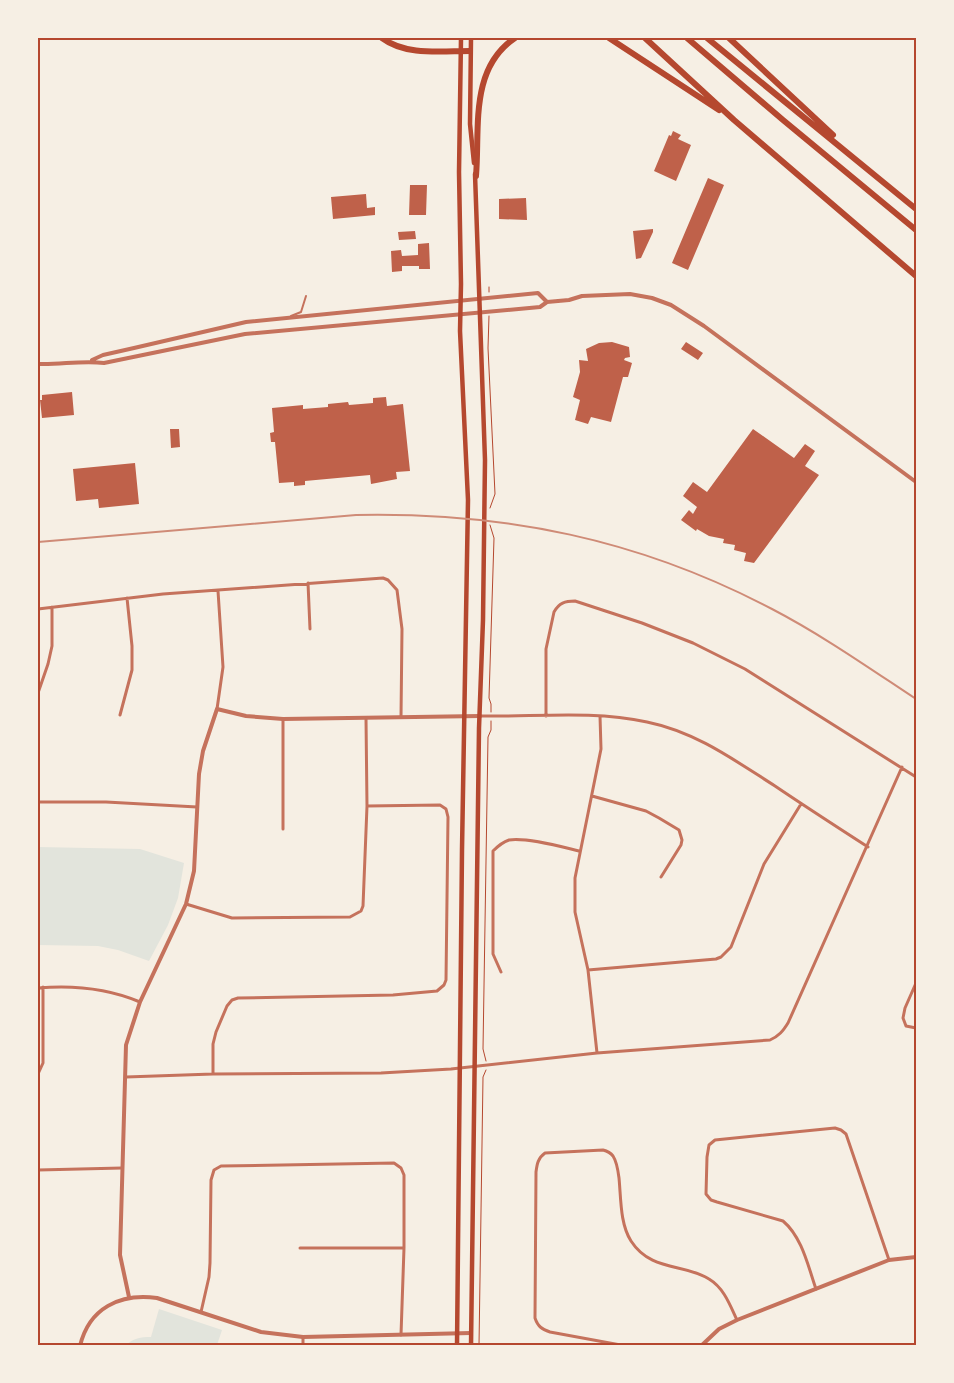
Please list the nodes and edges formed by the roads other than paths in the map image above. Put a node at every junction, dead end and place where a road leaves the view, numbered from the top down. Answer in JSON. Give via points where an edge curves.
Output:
{"nodes":[{"id":1,"x":382,"y":38,"type":"edge"},
{"id":2,"x":461,"y":38,"type":"edge"},
{"id":3,"x":471,"y":38,"type":"edge"},
{"id":4,"x":516,"y":38,"type":"edge"},
{"id":5,"x":609,"y":38,"type":"edge"},
{"id":6,"x":645,"y":38,"type":"edge"},
{"id":7,"x":687,"y":38,"type":"edge"},
{"id":8,"x":707,"y":38,"type":"edge"},
{"id":9,"x":729,"y":38,"type":"edge"},
{"id":10,"x":460,"y":51,"type":"junction"},
{"id":11,"x":470,"y":51,"type":"junction"},
{"id":12,"x":734,"y":120,"type":"junction"},
{"id":13,"x":476,"y":176,"type":"junction"},
{"id":14,"x":879,"y":178,"type":"junction"},
{"id":15,"x":916,"y":209,"type":"edge"},
{"id":16,"x":916,"y":230,"type":"edge"},
{"id":17,"x":916,"y":276,"type":"edge"},
{"id":18,"x":306,"y":296,"type":"dead end"},
{"id":19,"x":480,"y":298,"type":"junction"},
{"id":20,"x":461,"y":300,"type":"junction"},
{"id":21,"x":547,"y":302,"type":"junction"},
{"id":22,"x":481,"y":312,"type":"junction"},
{"id":23,"x":460,"y":314,"type":"junction"},
{"id":24,"x":280,"y":318,"type":"junction"},
{"id":25,"x":90,"y":361,"type":"junction"},
{"id":26,"x":38,"y":364,"type":"edge"},
{"id":27,"x":916,"y":482,"type":"edge"},
{"id":28,"x":308,"y":583,"type":"junction"},
{"id":29,"x":218,"y":591,"type":"junction"},
{"id":30,"x":128,"y":598,"type":"junction"},
{"id":31,"x":52,"y":607,"type":"junction"},
{"id":32,"x":38,"y":609,"type":"edge"},
{"id":33,"x":310,"y":629,"type":"dead end"},
{"id":34,"x":38,"y":693,"type":"edge"},
{"id":35,"x":217,"y":709,"type":"junction"},
{"id":36,"x":120,"y":715,"type":"dead end"},
{"id":37,"x":464,"y":716,"type":"junction"},
{"id":38,"x":480,"y":716,"type":"junction"},
{"id":39,"x":546,"y":716,"type":"junction"},
{"id":40,"x":600,"y":716,"type":"junction"},
{"id":41,"x":401,"y":717,"type":"junction"},
{"id":42,"x":366,"y":718,"type":"junction"},
{"id":43,"x":283,"y":719,"type":"junction"},
{"id":44,"x":902,"y":767,"type":"junction"},
{"id":45,"x":916,"y":776,"type":"edge"},
{"id":46,"x":592,"y":796,"type":"junction"},
{"id":47,"x":38,"y":802,"type":"edge"},
{"id":48,"x":801,"y":804,"type":"junction"},
{"id":49,"x":367,"y":806,"type":"junction"},
{"id":50,"x":197,"y":807,"type":"junction"},
{"id":51,"x":283,"y":829,"type":"dead end"},
{"id":52,"x":868,"y":847,"type":"junction"},
{"id":53,"x":579,"y":851,"type":"junction"},
{"id":54,"x":661,"y":877,"type":"dead end"},
{"id":55,"x":186,"y":904,"type":"junction"},
{"id":56,"x":588,"y":970,"type":"junction"},
{"id":57,"x":501,"y":972,"type":"dead end"},
{"id":58,"x":916,"y":983,"type":"edge"},
{"id":59,"x":43,"y":987,"type":"junction"},
{"id":60,"x":38,"y":988,"type":"edge"},
{"id":61,"x":140,"y":1002,"type":"junction"},
{"id":62,"x":916,"y":1028,"type":"edge"},
{"id":63,"x":597,"y":1054,"type":"junction"},
{"id":64,"x":475,"y":1066,"type":"junction"},
{"id":65,"x":461,"y":1068,"type":"junction"},
{"id":66,"x":38,"y":1074,"type":"edge"},
{"id":67,"x":213,"y":1074,"type":"junction"},
{"id":68,"x":126,"y":1077,"type":"junction"},
{"id":69,"x":122,"y":1168,"type":"junction"},
{"id":70,"x":38,"y":1170,"type":"edge"},
{"id":71,"x":300,"y":1248,"type":"dead end"},
{"id":72,"x":404,"y":1248,"type":"junction"},
{"id":73,"x":916,"y":1257,"type":"edge"},
{"id":74,"x":889,"y":1260,"type":"junction"},
{"id":75,"x":817,"y":1290,"type":"junction"},
{"id":76,"x":129,"y":1297,"type":"junction"},
{"id":77,"x":201,"y":1312,"type":"junction"},
{"id":78,"x":737,"y":1320,"type":"junction"},
{"id":79,"x":471,"y":1333,"type":"junction"},
{"id":80,"x":458,"y":1334,"type":"junction"},
{"id":81,"x":401,"y":1335,"type":"junction"},
{"id":82,"x":303,"y":1337,"type":"junction"},
{"id":83,"x":80,"y":1346,"type":"edge"},
{"id":84,"x":303,"y":1346,"type":"edge"},
{"id":85,"x":458,"y":1346,"type":"edge"},
{"id":86,"x":471,"y":1346,"type":"edge"},
{"id":87,"x":626,"y":1346,"type":"edge"},
{"id":88,"x":701,"y":1346,"type":"edge"}],
"edges":[{"from":1,"to":10,"type":"highway","via":[[412,50]]},
{"from":2,"to":10,"type":"main road"},
{"from":3,"to":11,"type":"main road"},
{"from":4,"to":13,"type":"highway","via":[[498,54],[484,79],[479,103]]},
{"from":5,"to":12,"type":"highway"},
{"from":6,"to":12,"type":"highway"},
{"from":7,"to":16,"type":"highway"},
{"from":8,"to":14,"type":"highway"},
{"from":9,"to":14,"type":"highway"},
{"from":10,"to":11,"type":"highway"},
{"from":10,"to":20,"type":"main road"},
{"from":11,"to":13,"type":"main road","via":[[470,124]]},
{"from":12,"to":17,"type":"highway"},
{"from":13,"to":19,"type":"main road"},
{"from":14,"to":15,"type":"highway"},
{"from":18,"to":24,"type":"lane","via":[[301,312]]},
{"from":19,"to":20,"type":"street"},
{"from":19,"to":21,"type":"street","via":[[538,293]]},
{"from":19,"to":22,"type":"main road"},
{"from":20,"to":23,"type":"main road"},
{"from":20,"to":24,"type":"street"},
{"from":21,"to":22,"type":"street","via":[[540,307]]},
{"from":21,"to":27,"type":"street","via":[[582,296],[630,294],[671,305]]},
{"from":22,"to":23,"type":"street"},
{"from":22,"to":38,"type":"main road","via":[[485,460]]},
{"from":23,"to":25,"type":"street","via":[[254,333],[104,363]]},
{"from":23,"to":37,"type":"main road","via":[[468,500]]},
{"from":24,"to":25,"type":"street","via":[[230,324]]},
{"from":25,"to":26,"type":"street"},
{"from":28,"to":29,"type":"street"},
{"from":28,"to":33,"type":"street"},
{"from":28,"to":41,"type":"street","via":[[383,578],[397,590],[402,629]]},
{"from":29,"to":30,"type":"street"},
{"from":29,"to":35,"type":"street","via":[[223,667]]},
{"from":30,"to":31,"type":"street"},
{"from":30,"to":36,"type":"street","via":[[132,670]]},
{"from":31,"to":32,"type":"street"},
{"from":31,"to":34,"type":"street","via":[[52,646]]},
{"from":35,"to":43,"type":"street","via":[[246,716]]},
{"from":35,"to":50,"type":"street","via":[[203,750]]},
{"from":37,"to":38,"type":"street"},
{"from":37,"to":41,"type":"street"},
{"from":37,"to":65,"type":"main road"},
{"from":38,"to":39,"type":"street"},
{"from":38,"to":64,"type":"main road"},
{"from":39,"to":40,"type":"street"},
{"from":39,"to":44,"type":"street","via":[[546,649],[554,612],[561,604],[575,601],[642,623],[710,652],[773,685]]},
{"from":40,"to":46,"type":"street","via":[[601,749]]},
{"from":40,"to":48,"type":"street","via":[[648,722],[692,736],[721,751]]},
{"from":41,"to":42,"type":"street"},
{"from":42,"to":43,"type":"street"},
{"from":42,"to":49,"type":"street"},
{"from":43,"to":51,"type":"street"},
{"from":44,"to":45,"type":"street"},
{"from":44,"to":52,"type":"street"},
{"from":46,"to":53,"type":"street"},
{"from":46,"to":54,"type":"street","via":[[646,810],[679,830],[682,846]]},
{"from":47,"to":50,"type":"street"},
{"from":48,"to":52,"type":"street"},
{"from":48,"to":56,"type":"street","via":[[764,864],[730,947],[721,957]]},
{"from":49,"to":55,"type":"street","via":[[363,906],[355,915],[232,918]]},
{"from":49,"to":67,"type":"street","via":[[440,805],[446,809],[444,985],[437,991],[393,995],[232,1000],[212,1044]]},
{"from":50,"to":55,"type":"street","via":[[194,872]]},
{"from":52,"to":63,"type":"street","via":[[788,1023],[777,1037]]},
{"from":53,"to":56,"type":"street","via":[[575,912]]},
{"from":53,"to":57,"type":"street","via":[[539,842],[510,840],[499,844],[493,851],[493,954]]},
{"from":55,"to":61,"type":"street"},
{"from":56,"to":63,"type":"street"},
{"from":58,"to":62,"type":"street","via":[[902,1018],[906,1026]]},
{"from":59,"to":60,"type":"street"},
{"from":59,"to":61,"type":"street","via":[[85,987]]},
{"from":59,"to":66,"type":"street","via":[[42,1063]]},
{"from":61,"to":68,"type":"street","via":[[126,1045]]},
{"from":63,"to":64,"type":"street"},
{"from":64,"to":65,"type":"street"},
{"from":64,"to":79,"type":"main road"},
{"from":65,"to":67,"type":"street","via":[[382,1073]]},
{"from":65,"to":80,"type":"main road"},
{"from":67,"to":68,"type":"street"},
{"from":68,"to":69,"type":"street"},
{"from":69,"to":70,"type":"street"},
{"from":69,"to":76,"type":"street","via":[[120,1255]]},
{"from":71,"to":72,"type":"street"},
{"from":72,"to":77,"type":"street","via":[[404,1175],[394,1163],[220,1166],[214,1170],[211,1180],[210,1270]]},
{"from":72,"to":81,"type":"street"},
{"from":73,"to":74,"type":"street"},
{"from":74,"to":75,"type":"street"},
{"from":74,"to":75,"type":"street","via":[[846,1134],[841,1130],[715,1140],[709,1144],[706,1194],[717,1202],[783,1221],[789,1226],[798,1240]]},
{"from":75,"to":78,"type":"street"},
{"from":76,"to":77,"type":"street","via":[[157,1298]]},
{"from":76,"to":83,"type":"street","via":[[100,1310],[89,1323]]},
{"from":77,"to":82,"type":"street","via":[[261,1332]]},
{"from":78,"to":87,"type":"street","via":[[726,1297],[709,1279],[653,1260],[632,1242],[625,1229],[616,1162],[609,1152],[545,1153],[540,1156],[536,1172],[537,1324],[550,1332]]},
{"from":78,"to":88,"type":"street","via":[[719,1329]]},
{"from":79,"to":80,"type":"street"},
{"from":79,"to":86,"type":"main road"},
{"from":80,"to":81,"type":"street"},
{"from":80,"to":85,"type":"main road"},
{"from":81,"to":82,"type":"street"},
{"from":82,"to":84,"type":"street"}]}
